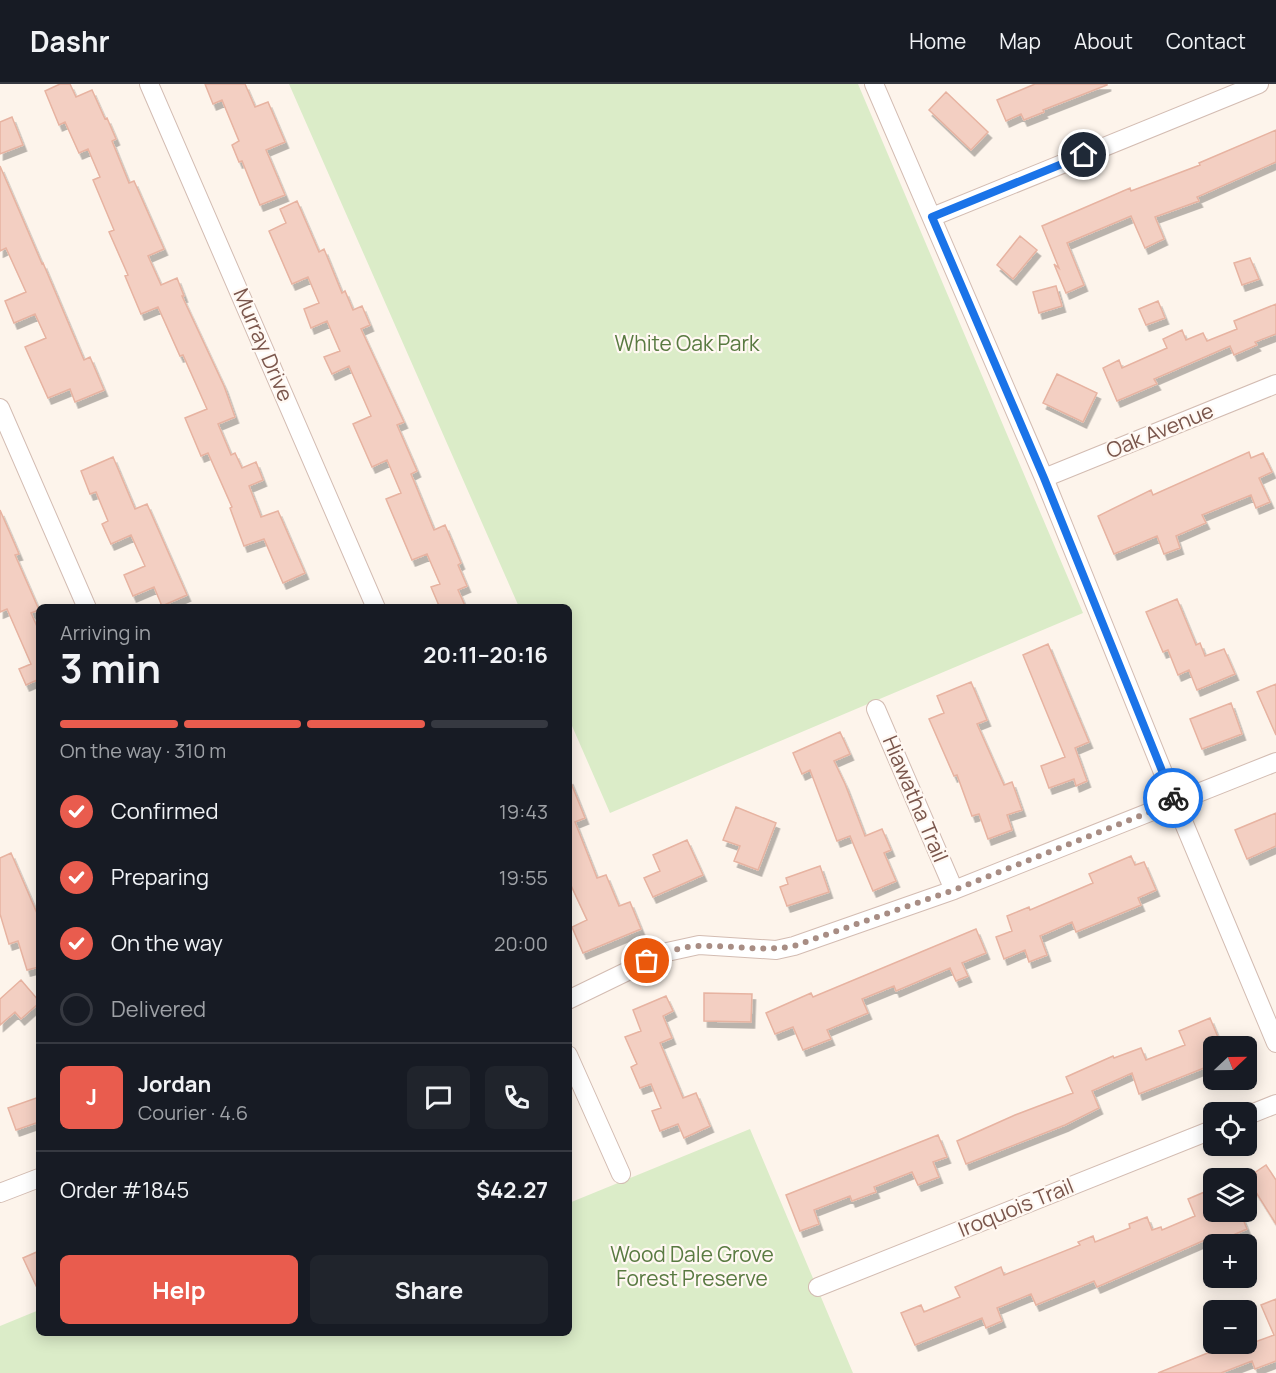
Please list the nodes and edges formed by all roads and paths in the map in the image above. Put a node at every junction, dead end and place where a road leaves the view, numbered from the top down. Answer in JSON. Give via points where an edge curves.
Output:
{"nodes":[{"id":1,"x":149,"y":84,"type":"edge"},
{"id":2,"x":874,"y":84,"type":"edge"},
{"id":3,"x":1259,"y":84,"type":"edge"},
{"id":4,"x":932,"y":217,"type":"junction"},
{"id":5,"x":1276,"y":384,"type":"edge"},
{"id":6,"x":0,"y":408,"type":"edge"},
{"id":7,"x":1044,"y":478,"type":"junction"},
{"id":8,"x":85,"y":604,"type":"edge"},
{"id":9,"x":374,"y":604,"type":"edge"},
{"id":10,"x":876,"y":709,"type":"dead end"},
{"id":11,"x":1276,"y":762,"type":"edge"},
{"id":12,"x":1175,"y":802,"type":"junction"},
{"id":13,"x":954,"y":890,"type":"junction"},
{"id":14,"x":572,"y":998,"type":"edge"},
{"id":15,"x":1276,"y":1042,"type":"edge"},
{"id":16,"x":572,"y":1064,"type":"edge"},
{"id":17,"x":1276,"y":1104,"type":"edge"},
{"id":18,"x":1257,"y":1112,"type":"edge"},
{"id":19,"x":1203,"y":1133,"type":"edge"},
{"id":20,"x":621,"y":1174,"type":"dead end"},
{"id":21,"x":36,"y":1179,"type":"edge"},
{"id":22,"x":0,"y":1193,"type":"edge"},
{"id":23,"x":818,"y":1287,"type":"dead end"}],
"edges":[{"from":1,"to":9,"type":"street","name":"Murray Drive"},
{"from":2,"to":4,"type":"street"},
{"from":3,"to":4,"type":"street"},
{"from":4,"to":7,"type":"street"},
{"from":5,"to":7,"type":"street","name":"Oak Avenue"},
{"from":6,"to":8,"type":"street"},
{"from":7,"to":12,"type":"street"},
{"from":10,"to":13,"type":"street","name":"Hiawatha Trail"},
{"from":11,"to":12,"type":"street"},
{"from":12,"to":13,"type":"street"},
{"from":12,"to":15,"type":"street"},
{"from":13,"to":14,"type":"street","via":[[776,950],[699,945],[667,952]]},
{"from":16,"to":20,"type":"street"},
{"from":17,"to":18,"type":"street"},
{"from":19,"to":23,"type":"street","name":"Iroquois Trail"},
{"from":21,"to":22,"type":"street"}]}
